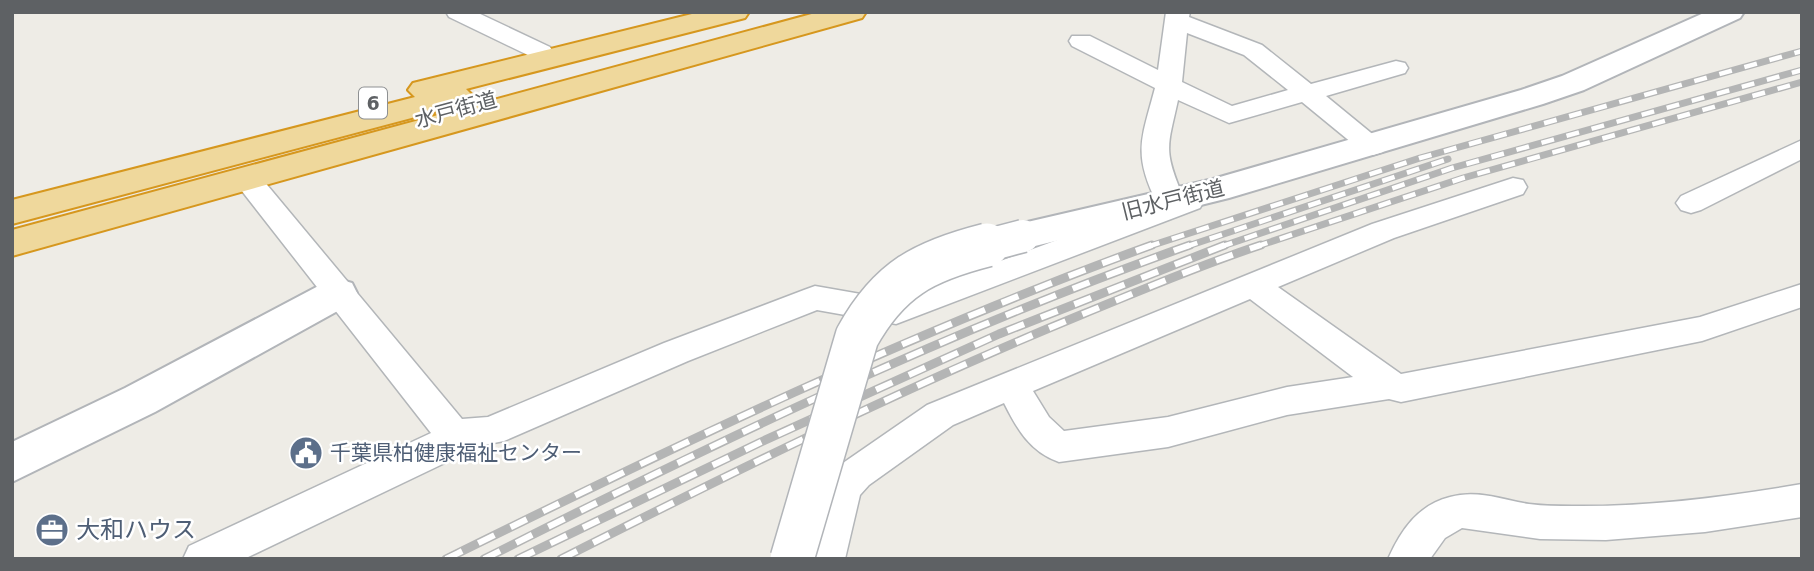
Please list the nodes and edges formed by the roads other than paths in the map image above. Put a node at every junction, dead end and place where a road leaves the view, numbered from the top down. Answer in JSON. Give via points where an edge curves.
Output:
{"nodes":[{"id":1,"x":457,"y":12,"type":"edge"},
{"id":2,"x":735,"y":12,"type":"edge"},
{"id":3,"x":776,"y":12,"type":"edge"},
{"id":4,"x":818,"y":12,"type":"edge"},
{"id":5,"x":852,"y":12,"type":"edge"},
{"id":6,"x":1730,"y":12,"type":"edge"},
{"id":7,"x":1177,"y":16,"type":"edge"},
{"id":8,"x":1081,"y":41,"type":"dead end"},
{"id":9,"x":545,"y":58,"type":"junction"},
{"id":10,"x":1396,"y":68,"type":"dead end"},
{"id":11,"x":1169,"y":85,"type":"junction"},
{"id":12,"x":1308,"y":92,"type":"junction"},
{"id":13,"x":338,"y":134,"type":"junction"},
{"id":14,"x":1373,"y":146,"type":"junction"},
{"id":15,"x":1802,"y":148,"type":"edge"},
{"id":16,"x":248,"y":180,"type":"junction"},
{"id":17,"x":1513,"y":187,"type":"dead end"},
{"id":18,"x":1217,"y":190,"type":"junction"},
{"id":19,"x":12,"y":197,"type":"edge"},
{"id":20,"x":1170,"y":200,"type":"junction"},
{"id":21,"x":1691,"y":203,"type":"dead end"},
{"id":22,"x":12,"y":212,"type":"edge"},
{"id":23,"x":12,"y":228,"type":"edge"},
{"id":24,"x":12,"y":243,"type":"edge"},
{"id":25,"x":1253,"y":285,"type":"junction"},
{"id":26,"x":338,"y":293,"type":"junction"},
{"id":27,"x":1802,"y":295,"type":"edge"},
{"id":28,"x":1012,"y":383,"type":"junction"},
{"id":29,"x":1389,"y":386,"type":"junction"},
{"id":30,"x":454,"y":435,"type":"junction"},
{"id":31,"x":12,"y":463,"type":"edge"},
{"id":32,"x":1802,"y":500,"type":"edge"},
{"id":33,"x":203,"y":559,"type":"edge"},
{"id":34,"x":792,"y":559,"type":"edge"},
{"id":35,"x":825,"y":559,"type":"edge"},
{"id":36,"x":1408,"y":559,"type":"edge"}],
"edges":[{"from":1,"to":9,"type":"street"},
{"from":2,"to":9,"type":"highway","number":"6"},
{"from":3,"to":13,"type":"highway","name":"水戸街道","number":"6"},
{"from":4,"to":13,"type":"highway","name":"水戸街道","number":"6"},
{"from":5,"to":16,"type":"highway","number":"6"},
{"from":6,"to":14,"type":"street","name":"旧水戸街道","via":[[1573,83]]},
{"from":7,"to":11,"type":"street"},
{"from":7,"to":12,"type":"street","via":[[1252,50]]},
{"from":8,"to":11,"type":"street"},
{"from":9,"to":19,"type":"highway","number":"6"},
{"from":10,"to":12,"type":"street"},
{"from":11,"to":12,"type":"street","via":[[1229,115]]},
{"from":11,"to":20,"type":"street","via":[[1153,160]]},
{"from":12,"to":14,"type":"street"},
{"from":13,"to":22,"type":"highway","name":"水戸街道","number":"6"},
{"from":13,"to":23,"type":"highway","name":"水戸街道","number":"6"},
{"from":14,"to":18,"type":"street","name":"旧水戸街道"},
{"from":15,"to":21,"type":"street"},
{"from":16,"to":24,"type":"highway","number":"6"},
{"from":16,"to":26,"type":"street"},
{"from":17,"to":25,"type":"street","via":[[1383,232]]},
{"from":18,"to":20,"type":"street","name":"旧水戸街道"},
{"from":18,"to":30,"type":"street","via":[[896,312],[815,298],[491,431]]},
{"from":20,"to":34,"type":"street","name":"旧水戸街道","bridge":true,"via":[[922,264],[884,293],[857,337]]},
{"from":25,"to":28,"type":"street"},
{"from":25,"to":29,"type":"street"},
{"from":26,"to":30,"type":"street"},
{"from":26,"to":31,"type":"street"},
{"from":27,"to":29,"type":"street","via":[[1702,329],[1401,388]]},
{"from":28,"to":29,"type":"street","via":[[1048,441],[1059,447],[1168,432],[1287,401]]},
{"from":28,"to":35,"type":"street","via":[[940,415],[856,474],[843,488]]},
{"from":30,"to":33,"type":"street","via":[[438,449]]},
{"from":32,"to":36,"type":"street","via":[[1675,519],[1539,522],[1472,509],[1433,522]]}]}
